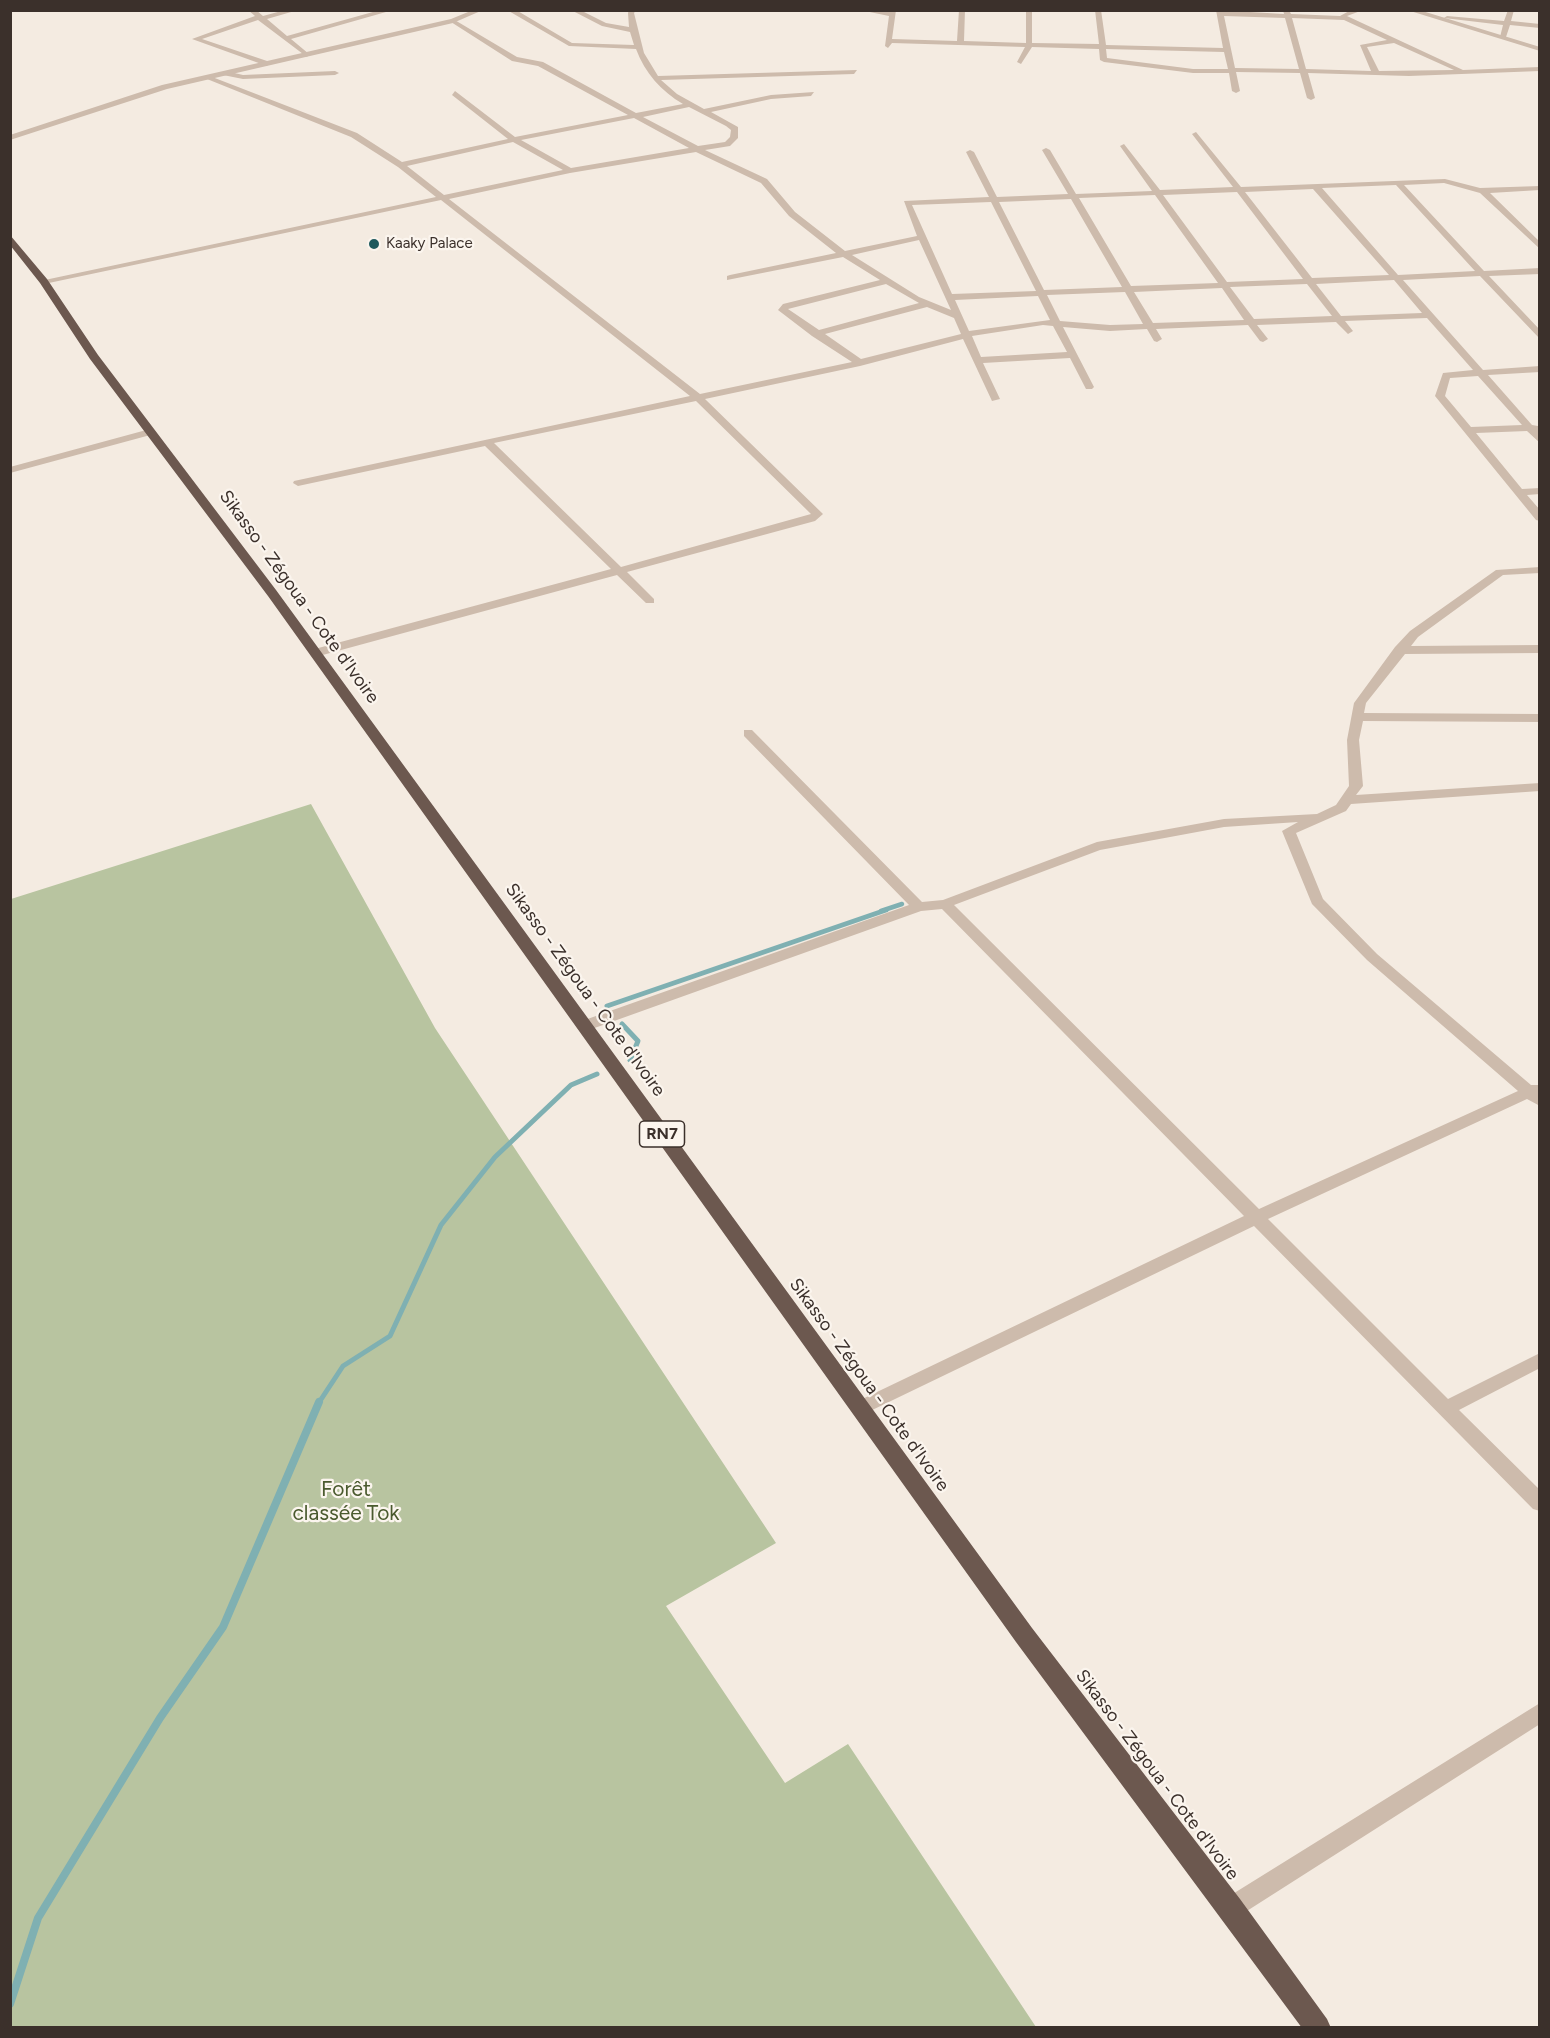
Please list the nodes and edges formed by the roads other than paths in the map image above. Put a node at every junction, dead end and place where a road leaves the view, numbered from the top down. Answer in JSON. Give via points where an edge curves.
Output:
{"nodes":[{"id":1,"x":251,"y":10,"type":"edge"},
{"id":2,"x":295,"y":10,"type":"edge"},
{"id":3,"x":390,"y":10,"type":"edge"},
{"id":4,"x":480,"y":10,"type":"edge"},
{"id":5,"x":510,"y":10,"type":"edge"},
{"id":6,"x":574,"y":10,"type":"edge"},
{"id":7,"x":633,"y":10,"type":"edge"},
{"id":8,"x":863,"y":10,"type":"edge"},
{"id":9,"x":962,"y":10,"type":"edge"},
{"id":10,"x":1029,"y":10,"type":"edge"},
{"id":11,"x":1098,"y":10,"type":"edge"},
{"id":12,"x":1360,"y":10,"type":"edge"},
{"id":13,"x":1410,"y":10,"type":"edge"},
{"id":14,"x":1511,"y":10,"type":"edge"},
{"id":15,"x":893,"y":12,"type":"edge"},
{"id":16,"x":1219,"y":12,"type":"edge"},
{"id":17,"x":1286,"y":14,"type":"edge"},
{"id":18,"x":1447,"y":16,"type":"edge"},
{"id":19,"x":260,"y":18,"type":"junction"},
{"id":20,"x":1345,"y":18,"type":"junction"},
{"id":21,"x":453,"y":21,"type":"junction"},
{"id":22,"x":1507,"y":23,"type":"junction"},
{"id":23,"x":1539,"y":26,"type":"edge"},
{"id":24,"x":632,"y":30,"type":"junction"},
{"id":25,"x":1503,"y":37,"type":"junction"},
{"id":26,"x":286,"y":38,"type":"junction"},
{"id":27,"x":1395,"y":41,"type":"junction"},
{"id":28,"x":960,"y":43,"type":"junction"},
{"id":29,"x":1029,"y":45,"type":"junction"},
{"id":30,"x":637,"y":47,"type":"junction"},
{"id":31,"x":1102,"y":47,"type":"junction"},
{"id":32,"x":1539,"y":49,"type":"edge"},
{"id":33,"x":1227,"y":50,"type":"junction"},
{"id":34,"x":307,"y":55,"type":"junction"},
{"id":35,"x":1021,"y":62,"type":"dead end"},
{"id":36,"x":267,"y":64,"type":"junction"},
{"id":37,"x":1539,"y":69,"type":"edge"},
{"id":38,"x":1232,"y":70,"type":"junction"},
{"id":39,"x":1303,"y":71,"type":"junction"},
{"id":40,"x":854,"y":72,"type":"dead end"},
{"id":41,"x":1463,"y":72,"type":"junction"},
{"id":42,"x":226,"y":73,"type":"junction"},
{"id":43,"x":335,"y":73,"type":"dead end"},
{"id":44,"x":1376,"y":73,"type":"junction"},
{"id":45,"x":210,"y":77,"type":"junction"},
{"id":46,"x":656,"y":78,"type":"junction"},
{"id":47,"x":1236,"y":91,"type":"dead end"},
{"id":48,"x":455,"y":93,"type":"dead end"},
{"id":49,"x":812,"y":94,"type":"dead end"},
{"id":50,"x":1311,"y":98,"type":"dead end"},
{"id":51,"x":690,"y":105,"type":"junction"},
{"id":52,"x":705,"y":111,"type":"junction"},
{"id":53,"x":635,"y":115,"type":"junction"},
{"id":54,"x":1196,"y":134,"type":"dead end"},
{"id":55,"x":10,"y":138,"type":"edge"},
{"id":56,"x":513,"y":139,"type":"junction"},
{"id":57,"x":1124,"y":146,"type":"dead end"},
{"id":58,"x":697,"y":149,"type":"junction"},
{"id":59,"x":1046,"y":150,"type":"dead end"},
{"id":60,"x":970,"y":152,"type":"dead end"},
{"id":61,"x":401,"y":165,"type":"junction"},
{"id":62,"x":570,"y":171,"type":"junction"},
{"id":63,"x":1398,"y":183,"type":"junction"},
{"id":64,"x":1316,"y":187,"type":"junction"},
{"id":65,"x":1539,"y":188,"type":"edge"},
{"id":66,"x":1239,"y":190,"type":"junction"},
{"id":67,"x":1483,"y":191,"type":"junction"},
{"id":68,"x":1158,"y":193,"type":"junction"},
{"id":69,"x":444,"y":196,"type":"junction"},
{"id":70,"x":1073,"y":196,"type":"junction"},
{"id":71,"x":993,"y":199,"type":"junction"},
{"id":72,"x":923,"y":237,"type":"junction"},
{"id":73,"x":10,"y":238,"type":"edge"},
{"id":74,"x":1539,"y":247,"type":"edge"},
{"id":75,"x":844,"y":254,"type":"junction"},
{"id":76,"x":1539,"y":271,"type":"edge"},
{"id":77,"x":1482,"y":274,"type":"junction"},
{"id":78,"x":730,"y":278,"type":"dead end"},
{"id":79,"x":1396,"y":278,"type":"junction"},
{"id":80,"x":44,"y":281,"type":"junction"},
{"id":81,"x":886,"y":281,"type":"junction"},
{"id":82,"x":1310,"y":281,"type":"junction"},
{"id":83,"x":1225,"y":285,"type":"junction"},
{"id":84,"x":1128,"y":289,"type":"junction"},
{"id":85,"x":1041,"y":293,"type":"junction"},
{"id":86,"x":950,"y":297,"type":"junction"},
{"id":87,"x":927,"y":304,"type":"junction"},
{"id":88,"x":1429,"y":315,"type":"junction"},
{"id":89,"x":959,"y":317,"type":"junction"},
{"id":90,"x":1338,"y":318,"type":"junction"},
{"id":91,"x":1251,"y":322,"type":"junction"},
{"id":92,"x":1056,"y":324,"type":"junction"},
{"id":93,"x":1149,"y":326,"type":"junction"},
{"id":94,"x":1348,"y":331,"type":"dead end"},
{"id":95,"x":815,"y":334,"type":"junction"},
{"id":96,"x":967,"y":336,"type":"junction"},
{"id":97,"x":1539,"y":336,"type":"edge"},
{"id":98,"x":1157,"y":339,"type":"dead end"},
{"id":99,"x":1263,"y":339,"type":"dead end"},
{"id":100,"x":1072,"y":355,"type":"junction"},
{"id":101,"x":978,"y":360,"type":"junction"},
{"id":102,"x":860,"y":363,"type":"junction"},
{"id":103,"x":1539,"y":369,"type":"edge"},
{"id":104,"x":1480,"y":373,"type":"junction"},
{"id":105,"x":1089,"y":387,"type":"dead end"},
{"id":106,"x":698,"y":397,"type":"junction"},
{"id":107,"x":995,"y":399,"type":"dead end"},
{"id":108,"x":1534,"y":428,"type":"edge"},
{"id":109,"x":1468,"y":430,"type":"junction"},
{"id":110,"x":150,"y":432,"type":"junction"},
{"id":111,"x":1539,"y":440,"type":"edge"},
{"id":112,"x":488,"y":442,"type":"junction"},
{"id":113,"x":10,"y":470,"type":"edge"},
{"id":114,"x":298,"y":483,"type":"dead end"},
{"id":115,"x":1539,"y":491,"type":"edge"},
{"id":116,"x":1519,"y":492,"type":"junction"},
{"id":117,"x":1539,"y":518,"type":"edge"},
{"id":118,"x":1539,"y":570,"type":"edge"},
{"id":119,"x":620,"y":571,"type":"junction"},
{"id":120,"x":650,"y":602,"type":"dead end"},
{"id":121,"x":1539,"y":649,"type":"edge"},
{"id":122,"x":1400,"y":650,"type":"junction"},
{"id":123,"x":315,"y":653,"type":"junction"},
{"id":124,"x":1357,"y":717,"type":"junction"},
{"id":125,"x":1539,"y":718,"type":"edge"},
{"id":126,"x":748,"y":733,"type":"dead end"},
{"id":127,"x":1539,"y":787,"type":"edge"},
{"id":128,"x":1347,"y":800,"type":"junction"},
{"id":129,"x":1321,"y":816,"type":"junction"},
{"id":130,"x":945,"y":904,"type":"junction"},
{"id":131,"x":919,"y":906,"type":"junction"},
{"id":132,"x":585,"y":1026,"type":"junction"},
{"id":133,"x":1536,"y":1093,"type":"edge"},
{"id":134,"x":1257,"y":1217,"type":"junction"},
{"id":135,"x":1539,"y":1360,"type":"edge"},
{"id":136,"x":860,"y":1408,"type":"junction"},
{"id":137,"x":1446,"y":1408,"type":"junction"},
{"id":138,"x":1539,"y":1503,"type":"edge"},
{"id":139,"x":1539,"y":1712,"type":"edge"},
{"id":140,"x":1231,"y":1908,"type":"junction"},
{"id":141,"x":1318,"y":2028,"type":"edge"}],
"edges":[{"from":1,"to":19,"type":"street"},
{"from":2,"to":19,"type":"street"},
{"from":3,"to":26,"type":"street"},
{"from":4,"to":21,"type":"street"},
{"from":5,"to":30,"type":"street","via":[[571,45]]},
{"from":6,"to":24,"type":"street","via":[[604,25]]},
{"from":7,"to":24,"type":"street"},
{"from":8,"to":15,"type":"street"},
{"from":9,"to":28,"type":"street"},
{"from":10,"to":29,"type":"street"},
{"from":11,"to":31,"type":"street"},
{"from":12,"to":20,"type":"street","via":[[1343,15]]},
{"from":13,"to":18,"type":"street"},
{"from":14,"to":22,"type":"street"},
{"from":15,"to":28,"type":"street","via":[[889,43]]},
{"from":16,"to":17,"type":"street"},
{"from":16,"to":33,"type":"street"},
{"from":17,"to":20,"type":"street"},
{"from":17,"to":39,"type":"street"},
{"from":18,"to":22,"type":"street"},
{"from":18,"to":25,"type":"street"},
{"from":19,"to":26,"type":"street"},
{"from":19,"to":36,"type":"street","via":[[195,39]]},
{"from":20,"to":27,"type":"street"},
{"from":21,"to":34,"type":"street"},
{"from":21,"to":53,"type":"street","via":[[515,59],[540,64]]},
{"from":22,"to":23,"type":"street"},
{"from":22,"to":25,"type":"street"},
{"from":24,"to":30,"type":"street"},
{"from":25,"to":32,"type":"street"},
{"from":26,"to":34,"type":"street"},
{"from":27,"to":41,"type":"street"},
{"from":27,"to":44,"type":"street","via":[[1363,45]]},
{"from":28,"to":29,"type":"street"},
{"from":29,"to":31,"type":"street"},
{"from":29,"to":35,"type":"street"},
{"from":30,"to":46,"type":"street"},
{"from":31,"to":33,"type":"street"},
{"from":31,"to":38,"type":"street","via":[[1104,60],[1193,71]]},
{"from":33,"to":38,"type":"street"},
{"from":34,"to":36,"type":"street"},
{"from":36,"to":42,"type":"street"},
{"from":37,"to":41,"type":"street"},
{"from":38,"to":39,"type":"street"},
{"from":38,"to":47,"type":"street"},
{"from":39,"to":44,"type":"street"},
{"from":39,"to":50,"type":"street"},
{"from":40,"to":46,"type":"street"},
{"from":41,"to":44,"type":"street"},
{"from":42,"to":43,"type":"street","via":[[243,77]]},
{"from":42,"to":45,"type":"street"},
{"from":45,"to":55,"type":"street","via":[[165,87]]},
{"from":45,"to":61,"type":"street","via":[[354,135]]},
{"from":46,"to":51,"type":"street","via":[[664,89]]},
{"from":48,"to":56,"type":"street"},
{"from":49,"to":52,"type":"street","via":[[771,97]]},
{"from":51,"to":52,"type":"street"},
{"from":51,"to":53,"type":"street"},
{"from":52,"to":58,"type":"street","via":[[735,129],[734,138],[728,144]]},
{"from":53,"to":56,"type":"street"},
{"from":53,"to":58,"type":"street"},
{"from":54,"to":66,"type":"street"},
{"from":56,"to":61,"type":"street"},
{"from":56,"to":62,"type":"street"},
{"from":57,"to":68,"type":"street"},
{"from":58,"to":62,"type":"street"},
{"from":58,"to":75,"type":"street","via":[[764,181],[792,214]]},
{"from":59,"to":70,"type":"street"},
{"from":60,"to":71,"type":"street"},
{"from":61,"to":69,"type":"street"},
{"from":62,"to":69,"type":"street"},
{"from":63,"to":64,"type":"street"},
{"from":63,"to":67,"type":"street","via":[[1445,181]]},
{"from":63,"to":77,"type":"street"},
{"from":64,"to":66,"type":"street"},
{"from":64,"to":79,"type":"street"},
{"from":65,"to":67,"type":"street"},
{"from":66,"to":68,"type":"street"},
{"from":66,"to":82,"type":"street"},
{"from":67,"to":74,"type":"street","via":[[1525,227]]},
{"from":68,"to":70,"type":"street"},
{"from":68,"to":83,"type":"street"},
{"from":69,"to":80,"type":"street"},
{"from":69,"to":106,"type":"street"},
{"from":70,"to":71,"type":"street"},
{"from":70,"to":84,"type":"street"},
{"from":71,"to":72,"type":"street","via":[[908,203]]},
{"from":71,"to":85,"type":"street"},
{"from":72,"to":75,"type":"street"},
{"from":72,"to":86,"type":"street"},
{"from":73,"to":80,"type":"highway","name":"Sikasso - Zégoua - Cote d'Ivoire","number":"RN7"},
{"from":75,"to":78,"type":"street"},
{"from":75,"to":81,"type":"street"},
{"from":76,"to":77,"type":"street"},
{"from":77,"to":79,"type":"street"},
{"from":77,"to":97,"type":"street"},
{"from":79,"to":82,"type":"street"},
{"from":79,"to":88,"type":"street"},
{"from":80,"to":110,"type":"highway","name":"Sikasso - Zégoua - Cote d'Ivoire","number":"RN7"},
{"from":81,"to":87,"type":"street"},
{"from":81,"to":95,"type":"street","via":[[786,306],[784,313]]},
{"from":82,"to":83,"type":"street"},
{"from":82,"to":90,"type":"street"},
{"from":83,"to":84,"type":"street"},
{"from":83,"to":91,"type":"street"},
{"from":84,"to":85,"type":"street"},
{"from":84,"to":93,"type":"street"},
{"from":85,"to":86,"type":"street"},
{"from":85,"to":92,"type":"street"},
{"from":86,"to":89,"type":"street"},
{"from":87,"to":89,"type":"street"},
{"from":87,"to":95,"type":"street"},
{"from":88,"to":90,"type":"street"},
{"from":88,"to":104,"type":"street"},
{"from":89,"to":96,"type":"street"},
{"from":90,"to":91,"type":"street"},
{"from":90,"to":94,"type":"street"},
{"from":91,"to":93,"type":"street"},
{"from":91,"to":99,"type":"street"},
{"from":92,"to":93,"type":"street"},
{"from":92,"to":96,"type":"street","via":[[1043,322]]},
{"from":92,"to":100,"type":"street"},
{"from":93,"to":98,"type":"street"},
{"from":95,"to":102,"type":"street"},
{"from":96,"to":101,"type":"street"},
{"from":96,"to":102,"type":"street"},
{"from":100,"to":101,"type":"street"},
{"from":100,"to":105,"type":"street"},
{"from":101,"to":107,"type":"street"},
{"from":102,"to":106,"type":"street"},
{"from":103,"to":104,"type":"street"},
{"from":104,"to":108,"type":"street"},
{"from":104,"to":109,"type":"street","via":[[1446,375],[1440,396]]},
{"from":106,"to":112,"type":"street"},
{"from":106,"to":119,"type":"street","via":[[818,514]]},
{"from":108,"to":109,"type":"street"},
{"from":108,"to":111,"type":"street"},
{"from":109,"to":116,"type":"street"},
{"from":110,"to":113,"type":"street"},
{"from":110,"to":123,"type":"highway","name":"Sikasso - Zégoua - Cote d'Ivoire","number":"RN7"},
{"from":112,"to":114,"type":"street"},
{"from":112,"to":119,"type":"street"},
{"from":115,"to":116,"type":"street"},
{"from":116,"to":117,"type":"street"},
{"from":118,"to":122,"type":"street","via":[[1500,572],[1414,634]]},
{"from":119,"to":120,"type":"street"},
{"from":119,"to":123,"type":"street"},
{"from":121,"to":122,"type":"street"},
{"from":122,"to":124,"type":"street","via":[[1360,703]]},
{"from":123,"to":132,"type":"highway","name":"Sikasso - Zégoua - Cote d'Ivoire","number":"RN7"},
{"from":124,"to":125,"type":"street"},
{"from":124,"to":128,"type":"street","via":[[1353,740],[1356,786]]},
{"from":126,"to":131,"type":"street"},
{"from":127,"to":128,"type":"street"},
{"from":128,"to":129,"type":"street","via":[[1341,808]]},
{"from":129,"to":130,"type":"street","via":[[1224,823],[1097,846]]},
{"from":129,"to":133,"type":"street","via":[[1289,831],[1317,901],[1372,957]]},
{"from":130,"to":131,"type":"street"},
{"from":130,"to":134,"type":"street"},
{"from":131,"to":132,"type":"street"},
{"from":132,"to":136,"type":"highway","name":"Sikasso - Zégoua - Cote d'Ivoire","number":"RN7"},
{"from":133,"to":134,"type":"street"},
{"from":134,"to":136,"type":"street"},
{"from":134,"to":137,"type":"street"},
{"from":135,"to":137,"type":"street"},
{"from":136,"to":140,"type":"highway","name":"Sikasso - Zégoua - Cote d'Ivoire","number":"RN7","via":[[1024,1635]]},
{"from":137,"to":138,"type":"street"},
{"from":139,"to":140,"type":"street"},
{"from":140,"to":141,"type":"highway","name":"Sikasso - Zégoua - Cote d'Ivoire","number":"RN7"}]}
